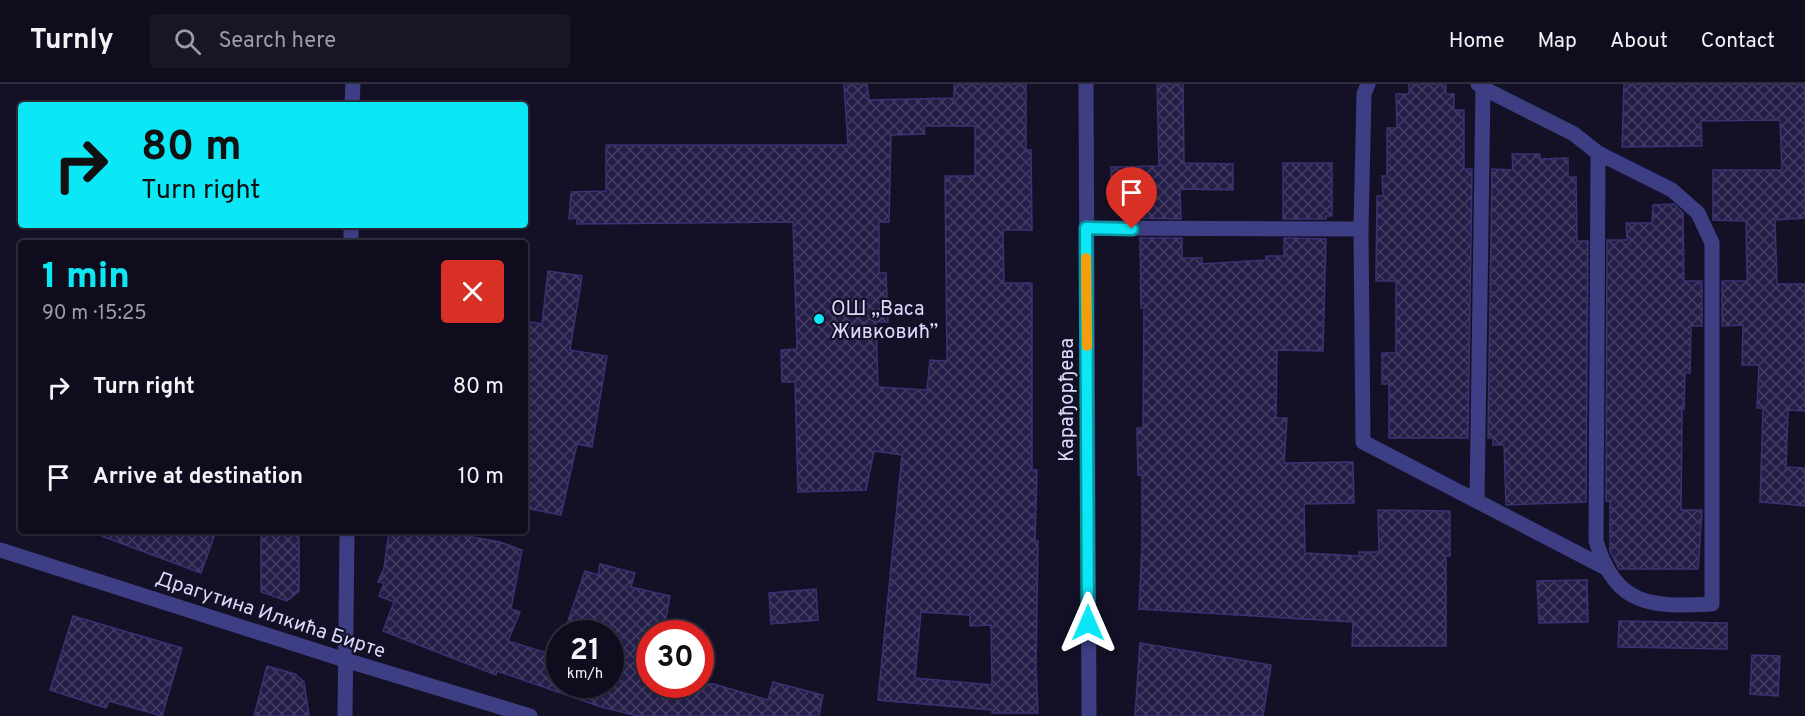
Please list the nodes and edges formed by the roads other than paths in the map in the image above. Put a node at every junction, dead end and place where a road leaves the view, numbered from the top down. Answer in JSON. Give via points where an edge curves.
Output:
{"nodes":[{"id":1,"x":353,"y":84,"type":"edge"},
{"id":2,"x":1086,"y":84,"type":"edge"},
{"id":3,"x":1368,"y":84,"type":"edge"},
{"id":4,"x":1481,"y":86,"type":"edge"},
{"id":5,"x":352,"y":102,"type":"edge"},
{"id":6,"x":1598,"y":153,"type":"junction"},
{"id":7,"x":1086,"y":228,"type":"junction"},
{"id":8,"x":1361,"y":230,"type":"junction"},
{"id":9,"x":1477,"y":501,"type":"junction"},
{"id":10,"x":347,"y":534,"type":"edge"},
{"id":11,"x":0,"y":550,"type":"edge"},
{"id":12,"x":1604,"y":567,"type":"junction"},
{"id":13,"x":345,"y":660,"type":"junction"},
{"id":14,"x":345,"y":716,"type":"edge"},
{"id":15,"x":530,"y":716,"type":"edge"},
{"id":16,"x":1089,"y":716,"type":"edge"}],
"edges":[{"from":1,"to":5,"type":"street"},
{"from":2,"to":7,"type":"street","name":"Карађорђева"},
{"from":3,"to":8,"type":"street","via":[[1364,94]]},
{"from":4,"to":6,"type":"street","via":[[1574,134]]},
{"from":4,"to":9,"type":"street"},
{"from":6,"to":12,"type":"street","via":[[1596,541]]},
{"from":6,"to":12,"type":"street","via":[[1672,190],[1698,213],[1712,243],[1712,604],[1651,604],[1624,591]]},
{"from":7,"to":8,"type":"street"},
{"from":7,"to":16,"type":"street","name":"Карађорђева"},
{"from":8,"to":9,"type":"street","via":[[1364,442]]},
{"from":9,"to":12,"type":"street"},
{"from":10,"to":13,"type":"street"},
{"from":11,"to":13,"type":"street","name":"Драгутина Илкића Бирте"},
{"from":13,"to":14,"type":"street"},
{"from":13,"to":15,"type":"street","name":"Драгутина Илкића Бирте"}]}
